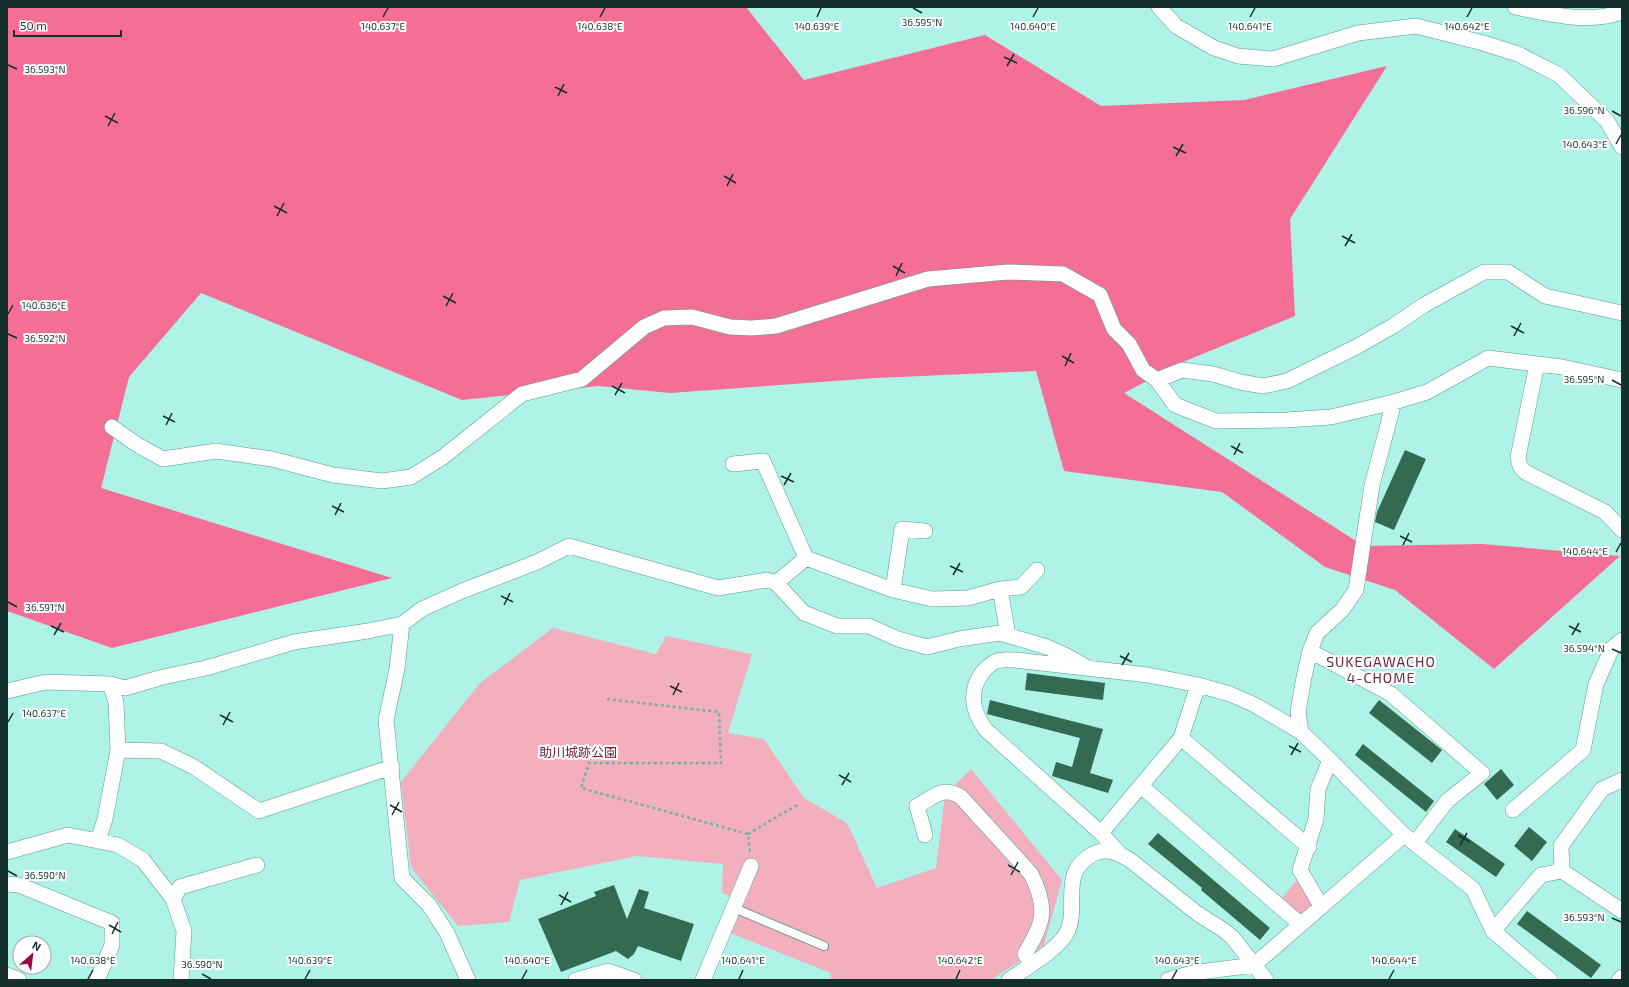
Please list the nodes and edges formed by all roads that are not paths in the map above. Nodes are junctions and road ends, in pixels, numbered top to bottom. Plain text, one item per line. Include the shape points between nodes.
1 (1159, 7) edge
2 (1515, 7) edge
3 (1622, 12) edge
4 (1622, 147) edge
5 (1622, 313) edge
6 (1537, 364) junction
7 (1157, 380) junction
8 (1622, 380) edge
9 (1394, 402) junction
10 (112, 427) dead end
11 (733, 464) dead end
12 (1622, 530) edge
13 (925, 531) dead end
14 (806, 558) junction
15 (1037, 570) dead end
16 (776, 583) junction
17 (1000, 589) junction
18 (892, 590) junction
19 (402, 624) junction
20 (1008, 635) junction
21 (1622, 640) edge
22 (1310, 651) junction
23 (1088, 668) junction
24 (110, 684) junction
25 (1198, 685) junction
26 (7, 691) edge
27 (1301, 732) junction
28 (1181, 738) junction
29 (118, 750) junction
30 (1330, 760) junction
31 (392, 766) junction
32 (1622, 780) edge
33 (1141, 786) junction
34 (1513, 810) dead end
35 (1101, 833) junction
36 (925, 836) dead end
37 (1409, 839) junction
38 (98, 841) junction
39 (1309, 847) junction
40 (7, 852) edge
41 (1120, 854) junction
42 (257, 865) dead end
43 (751, 866) road end
44 (1562, 871) junction
45 (7, 884) edge
46 (173, 899) junction
47 (1322, 906) junction
48 (734, 908) junction
49 (1622, 911) edge
50 (1300, 924) junction
51 (1493, 931) junction
52 (824, 946) dead end
53 (1031, 964) junction
54 (1254, 965) junction
55 (7, 975) edge
56 (1622, 977) edge
57 (19, 980) edge
58 (97, 980) edge
59 (181, 980) edge
60 (468, 980) edge
61 (576, 980) edge
62 (634, 980) edge
63 (703, 980) edge
64 (1009, 980) edge
65 (1168, 980) edge
66 (1266, 980) edge
67 (1550, 980) edge
68 (1619, 980) edge

1 - 4 street via 1176,26 1214,48 1238,56 1273,59 1358,33 1416,26 1483,43 1518,54 1559,75 1607,121
2 - 3 street via 1572,16 1599,17
5 - 7 street via 1545,296 1508,272 1484,272 1356,347 1287,381 1264,386 1214,374 1182,370
6 - 8 street
6 - 9 street via 1488,358 1427,392
6 - 12 street via 1518,457 1520,466 1525,472 1605,512
7 - 9 street via 1175,405 1216,421 1331,417
7 - 10 street via 1143,370 1129,344 1114,329 1100,295 1063,274 1008,272 928,279 776,326 730,327 692,317 664,318 644,326 582,379 522,394 443,457 411,477 382,481 333,475 272,459 216,450 163,459
9 - 22 street via 1372,485 1356,590 1342,610 1317,634
11 - 14 street via 763,461
13 - 18 street via 902,529
14 - 16 street
14 - 18 street
15 - 17 street via 1021,587
16 - 19 street via 767,580 718,588 569,546 537,562 422,609
16 - 20 street via 804,613 837,626 869,626 898,639 927,647 959,639 1000,633
17 - 18 street via 968,598 932,599
17 - 20 street
19 - 24 street via 294,642 125,688
19 - 31 street via 397,669 386,720
20 - 23 street via 1047,647
21 - 34 street via 1612,648 1596,684 1583,750
22 - 27 street via 1298,712
22 - 37 street via 1391,694 1482,773 1447,801
23 - 25 street via 1148,675
23 - 35 street via 997,660 986,668 978,679 973,692 973,706 986,730
24 - 26 street via 46,682
24 - 29 street via 116,702
25 - 27 street via 1230,694 1255,705
25 - 28 street
27 - 30 street
28 - 33 street
28 - 39 street
29 - 31 street via 160,751 194,767 259,811
29 - 38 street via 105,819
30 - 37 street
30 - 39 street via 1318,789 1316,819
31 - 60 street via 402,878 429,905 447,933
32 - 44 street via 1602,789 1562,846
33 - 35 street
33 - 50 street
35 - 41 street
36 - 53 street via 917,806 943,792 953,792 961,797 1031,874 1037,885 1042,912 1041,921 1025,954
37 - 47 street
37 - 51 street via 1473,889
38 - 40 street via 68,835
38 - 46 street via 118,845 143,860
39 - 47 street via 1300,870
41 - 53 street via 1109,851 1096,853 1080,865 1074,875 1071,889 1070,924 1066,934 1054,947
41 - 54 street via 1232,937
42 - 46 street via 180,887
43 - 48 street
44 - 49 street
44 - 51 street via 1541,875
45 - 58 street via 19,885 112,923 112,945
46 - 59 street via 184,931
47 - 50 street
48 - 52 lane
48 - 63 street
50 - 54 street
51 - 67 street
53 - 64 street
54 - 65 street via 1192,973
54 - 66 street
55 - 57 street
56 - 68 street
61 - 62 street via 608,971

